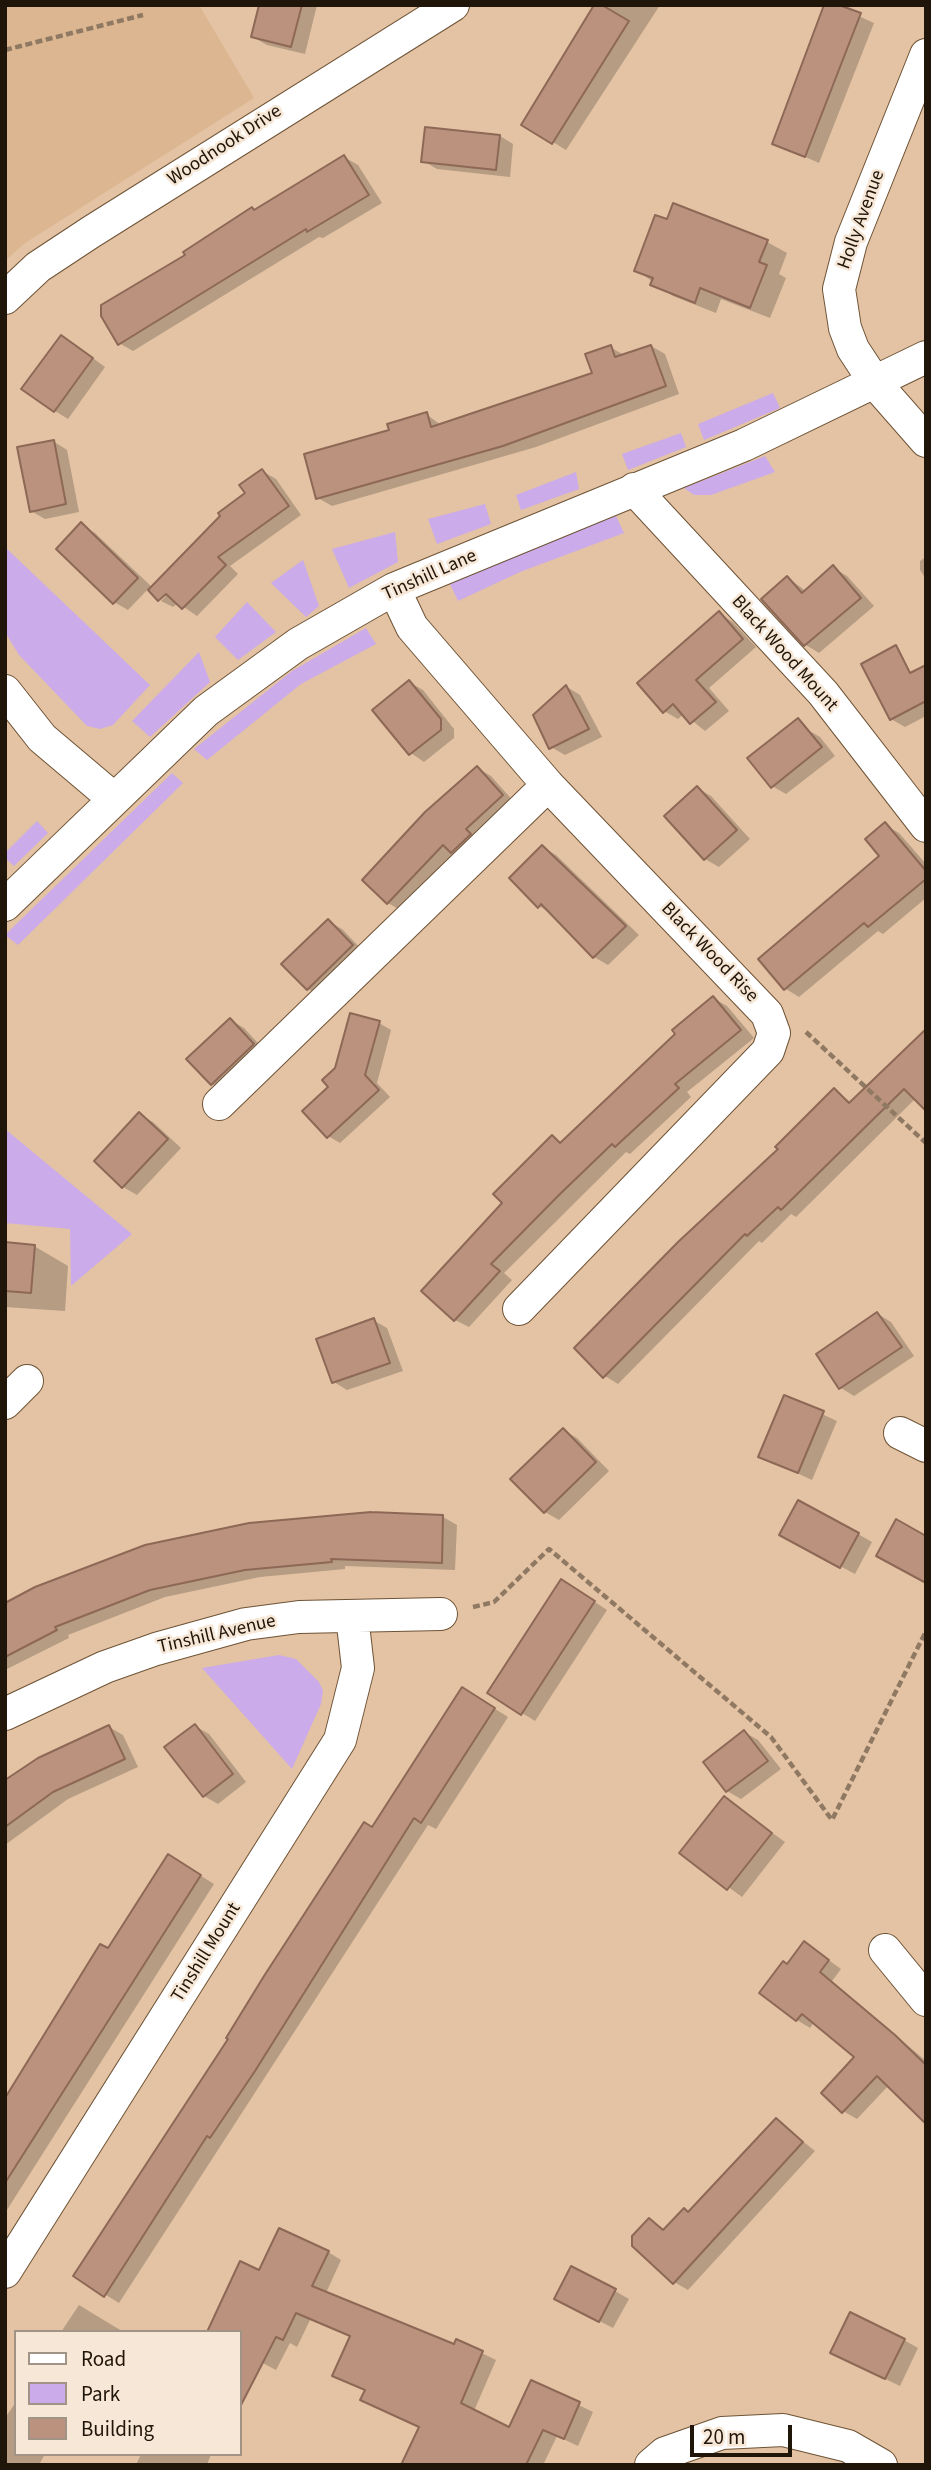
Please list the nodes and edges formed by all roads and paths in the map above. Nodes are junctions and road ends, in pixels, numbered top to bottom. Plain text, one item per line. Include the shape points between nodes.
1 (453, 5) edge
2 (143, 15) dead end
3 (409, 17) edge
4 (5, 50) edge
5 (926, 55) edge
6 (5, 298) edge
7 (926, 357) edge
8 (876, 384) junction
9 (926, 442) edge
10 (634, 489) junction
11 (394, 589) junction
12 (5, 691) edge
13 (548, 785) junction
14 (113, 798) junction
15 (926, 826) edge
16 (5, 905) edge
17 (768, 1014) junction
18 (219, 1104) dead end
19 (926, 1143) edge
20 (519, 1309) dead end
21 (27, 1381) dead end
22 (5, 1403) edge
23 (441, 1614) joint
24 (352, 1616) junction
25 (926, 1631) edge
26 (5, 1714) edge
27 (885, 1951) dead end
28 (926, 2000) edge
29 (5, 2272) edge
30 (651, 2465) edge
31 (881, 2465) edge

1 - 3 street, Woodnook Drive
2 - 4 path
3 - 6 street, Woodnook Drive via 38,267
5 - 8 street, Holly Avenue via 851,242 839,289 853,349
7 - 8 street, Tinshill Lane
8 - 9 street, Holly Avenue
8 - 10 street, Tinshill Lane via 744,446
10 - 11 street, Tinshill Lane
10 - 15 street, Black Wood Mount via 823,693
11 - 13 street, Black Wood Rise via 412,627
11 - 14 street, Tinshill Lane via 298,644 206,711
12 - 14 street via 42,738
13 - 17 street, Black Wood Rise
13 - 18 street
14 - 16 street, Tinshill Lane
17 - 19 path via 813,1036
17 - 20 street, Black Wood Rise via 774,1033 768,1051
21 - 22 street
23 - 24 street, Tinshill Avenue
23 - 25 path via 494,1602 549,1549 771,1737 832,1820
24 - 26 street, Tinshill Avenue via 299,1617 202,1635 105,1667
24 - 29 street, Tinshill Mount via 358,1668 340,1740
27 - 28 street
30 - 31 street via 665,2453 722,2433 783,2430 848,2446

